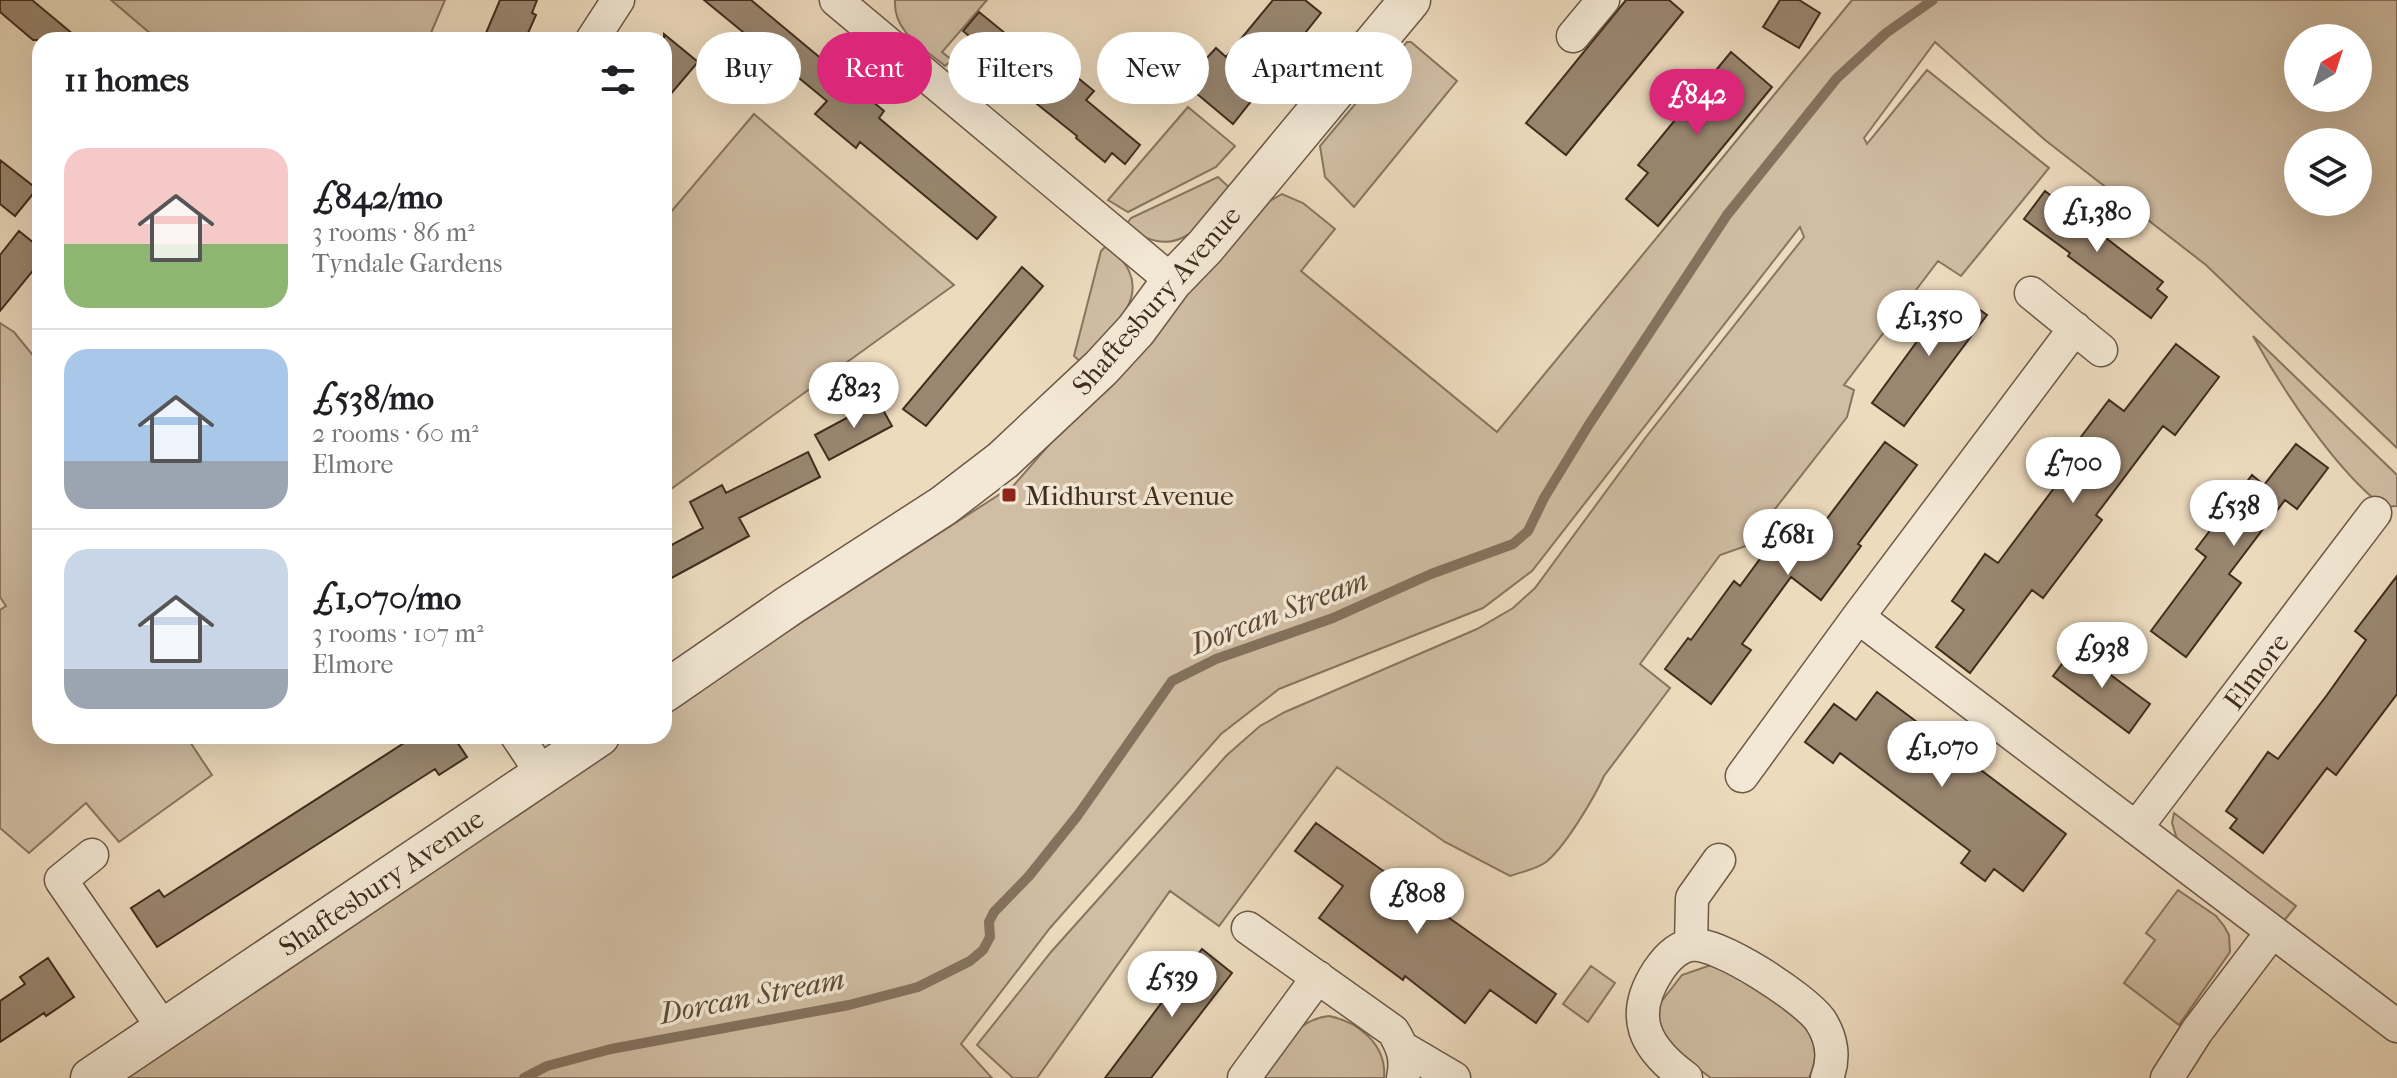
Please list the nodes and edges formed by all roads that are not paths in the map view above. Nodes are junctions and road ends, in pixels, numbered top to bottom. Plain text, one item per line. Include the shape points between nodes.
1 (618, 0) edge
2 (1410, 0) edge
3 (1603, 0) edge
4 (850, 4) edge
5 (597, 32) edge
6 (1573, 36) dead end
7 (1172, 281) junction
8 (2031, 293) dead end
9 (2075, 328) junction
10 (2101, 350) dead end
11 (2375, 513) dead end
12 (1858, 617) junction
13 (672, 686) edge
14 (522, 744) edge
15 (588, 744) edge
16 (543, 775) junction
17 (1742, 776) dead end
18 (2136, 828) junction
19 (92, 855) dead end
20 (1719, 860) dead end
21 (1248, 928) dead end
22 (2272, 932) junction
23 (1691, 945) junction
24 (1318, 977) junction
25 (2397, 1026) edge
26 (163, 1028) junction
27 (1403, 1063) edge
28 (91, 1078) edge
29 (1244, 1078) edge
30 (1454, 1078) edge
31 (1686, 1078) edge
32 (1827, 1078) edge
33 (2167, 1078) edge

1 - 5 street
2 - 7 street, Shaftesbury Avenue
3 - 6 street
4 - 7 street
7 - 13 street, Shaftesbury Avenue via 1101,368 1003,460 943,506
8 - 9 street
9 - 10 street
9 - 12 street
11 - 18 street, Elmore
12 - 17 street
12 - 18 street
14 - 16 street
15 - 16 street, Shaftesbury Avenue
16 - 26 street, Shaftesbury Avenue
18 - 22 street
19 - 26 street via 61,880
20 - 23 street via 1692,898
21 - 24 street
22 - 25 street
22 - 33 street
23 - 31 street via 1661,966 1641,1012 1652,1047
23 - 32 street via 1719,950 1742,962 1818,1017 1830,1042
24 - 27 street via 1393,1031
24 - 29 street
26 - 28 street, Shaftesbury Avenue
27 - 30 street

